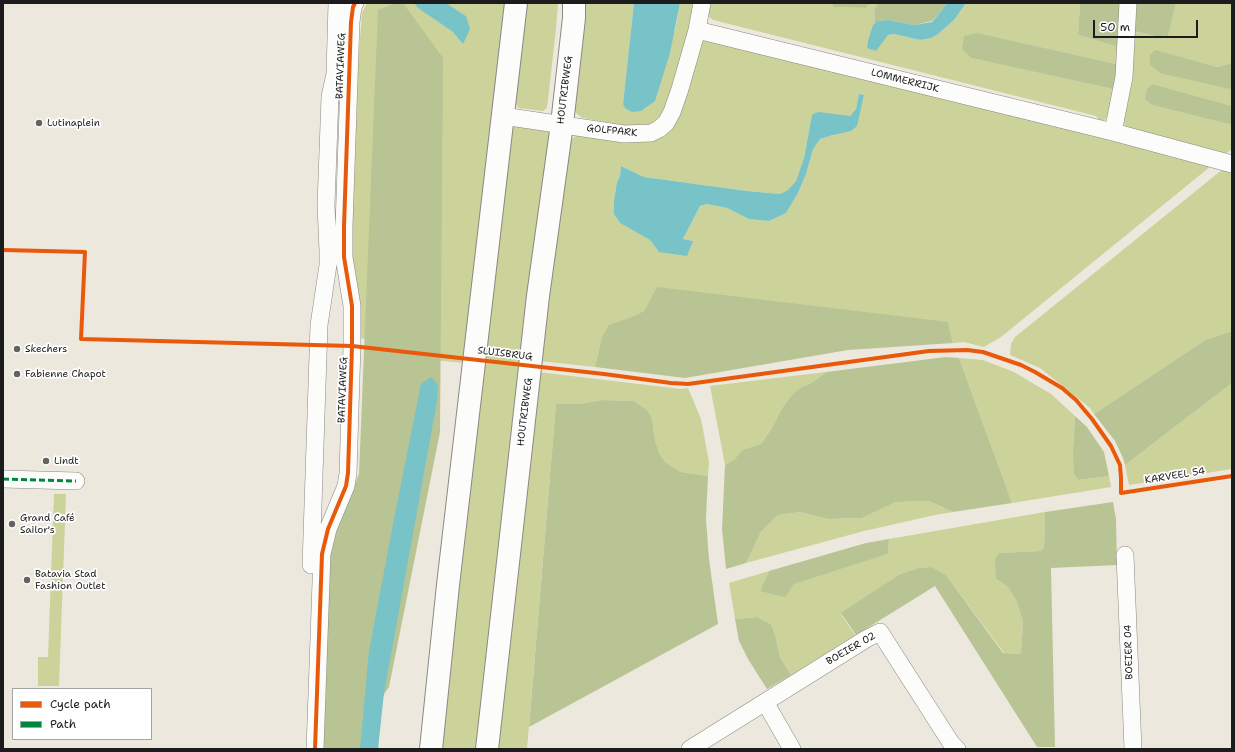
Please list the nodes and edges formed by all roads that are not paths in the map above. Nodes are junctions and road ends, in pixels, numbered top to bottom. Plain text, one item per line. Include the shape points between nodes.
1 (328, 3) edge
2 (337, 3) edge
3 (355, 3) edge
4 (516, 3) edge
5 (574, 3) edge
6 (702, 3) edge
7 (1128, 3) edge
8 (697, 30) junction
9 (330, 97) junction
10 (503, 116) junction
11 (562, 124) junction
12 (1113, 132) junction
13 (1232, 164) edge
14 (3, 479) edge
15 (76, 481) dead end
16 (1125, 555) dead end
17 (765, 702) junction
18 (304, 749) edge
19 (315, 749) edge
20 (431, 749) edge
21 (486, 749) edge
22 (690, 749) edge
23 (792, 749) edge
24 (957, 749) edge
25 (1133, 749) edge

1 - 9 street, BATAVIAWEG via 324,73
2 - 9 street, BATAVIAWEG via 335,74
3 - 19 street, BATAVIAWEG via 351,22 344,226 344,257 352,306 348,473 346,486 324,541 322,554
4 - 10 main road
5 - 11 main road, HOUTRIBWEG
6 - 8 street, GOLFPARK
7 - 12 street via 1124,77
8 - 11 street, GOLFPARK via 672,112 659,129 651,133 624,134
8 - 12 street, LOMMERRIJK
9 - 18 street, BATAVIAWEG via 326,205 328,265 319,325
10 - 11 street, GOLFPARK
10 - 20 main road
11 - 21 main road, HOUTRIBWEG via 538,296
12 - 13 street, LOMMERRIJK
14 - 15 street
16 - 25 street, BOEIER 04
17 - 22 street, BOEIER 02
17 - 23 street
17 - 24 street, BOEIER 02 via 880,632 950,743

